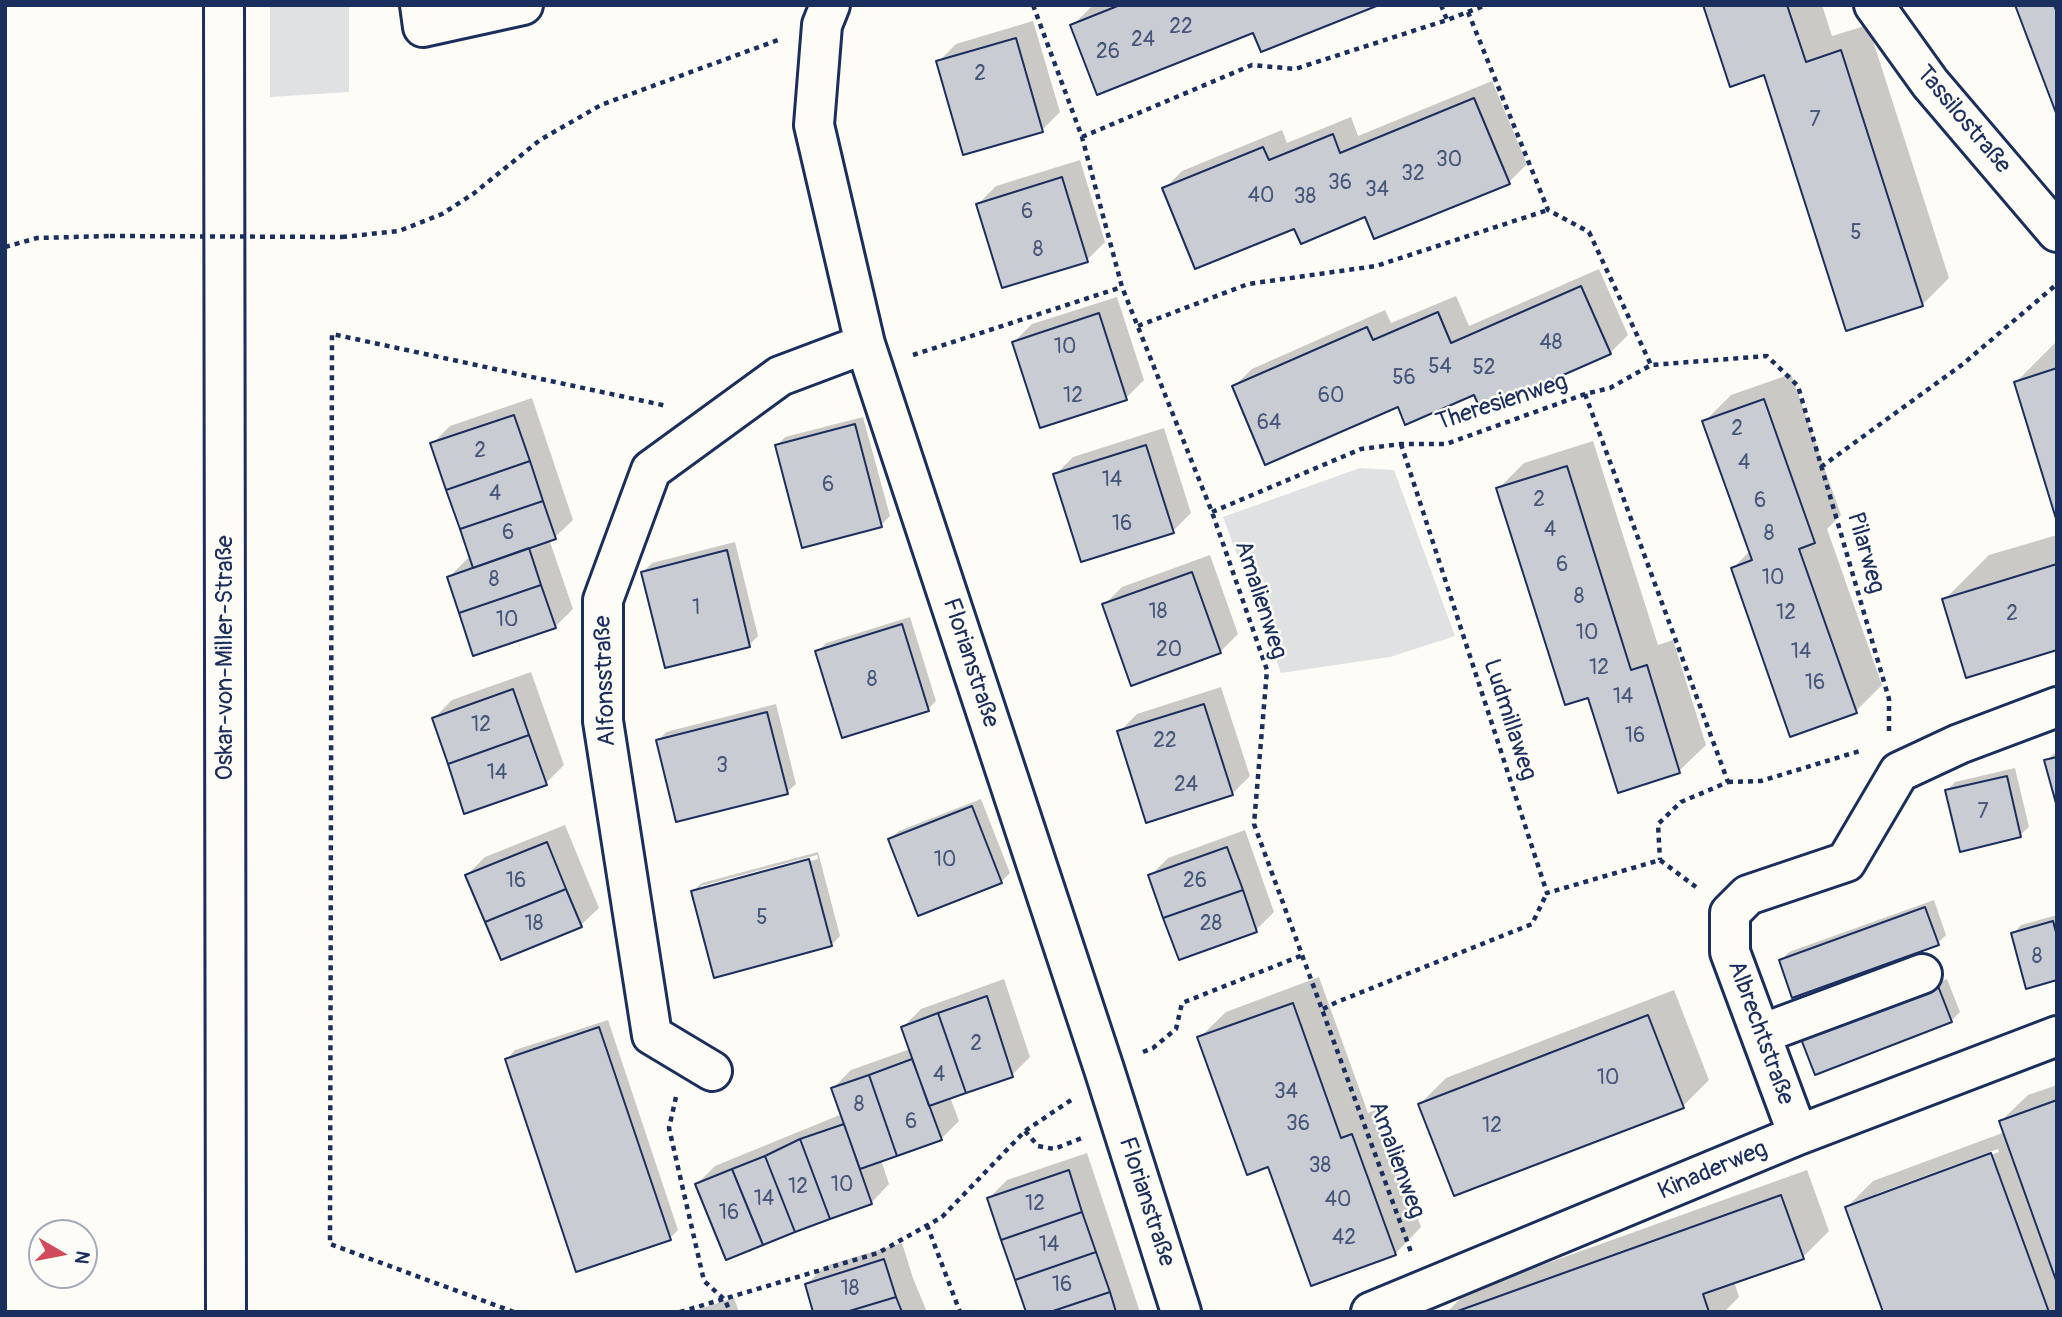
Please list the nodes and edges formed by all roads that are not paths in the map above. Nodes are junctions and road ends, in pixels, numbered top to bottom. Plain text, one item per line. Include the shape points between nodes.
1 (224, 5) edge
2 (420, 5) edge
3 (523, 5) edge
4 (1874, 5) edge
5 (826, 15) edge
6 (2057, 232) edge
7 (869, 356) junction
8 (2057, 707) edge
9 (1922, 974) dead end
10 (1761, 1034) junction
11 (2057, 1036) edge
12 (699, 1063) road end
13 (1798, 1135) junction
14 (226, 1312) edge
15 (1181, 1312) edge
16 (1371, 1312) edge

1 - 14 street, Oskar-von-Miller-Straße
2 - 3 street via 423,27
4 - 6 street, Tassilostraße via 1930,83
5 - 7 street, Florianstraße via 814,125
7 - 12 street, Alfonsstraße via 780,376 651,470 603,600 603,721 652,1035
7 - 15 street, Florianstraße via 1095,1079
8 - 10 street, Albrechtstraße via 1959,744 1894,757 1846,862 1748,895 1730,913 1730,952
9 - 10 street
10 - 13 street, Albrechtstraße
11 - 13 street, Kinaderweg
13 - 16 street, Kinaderweg

